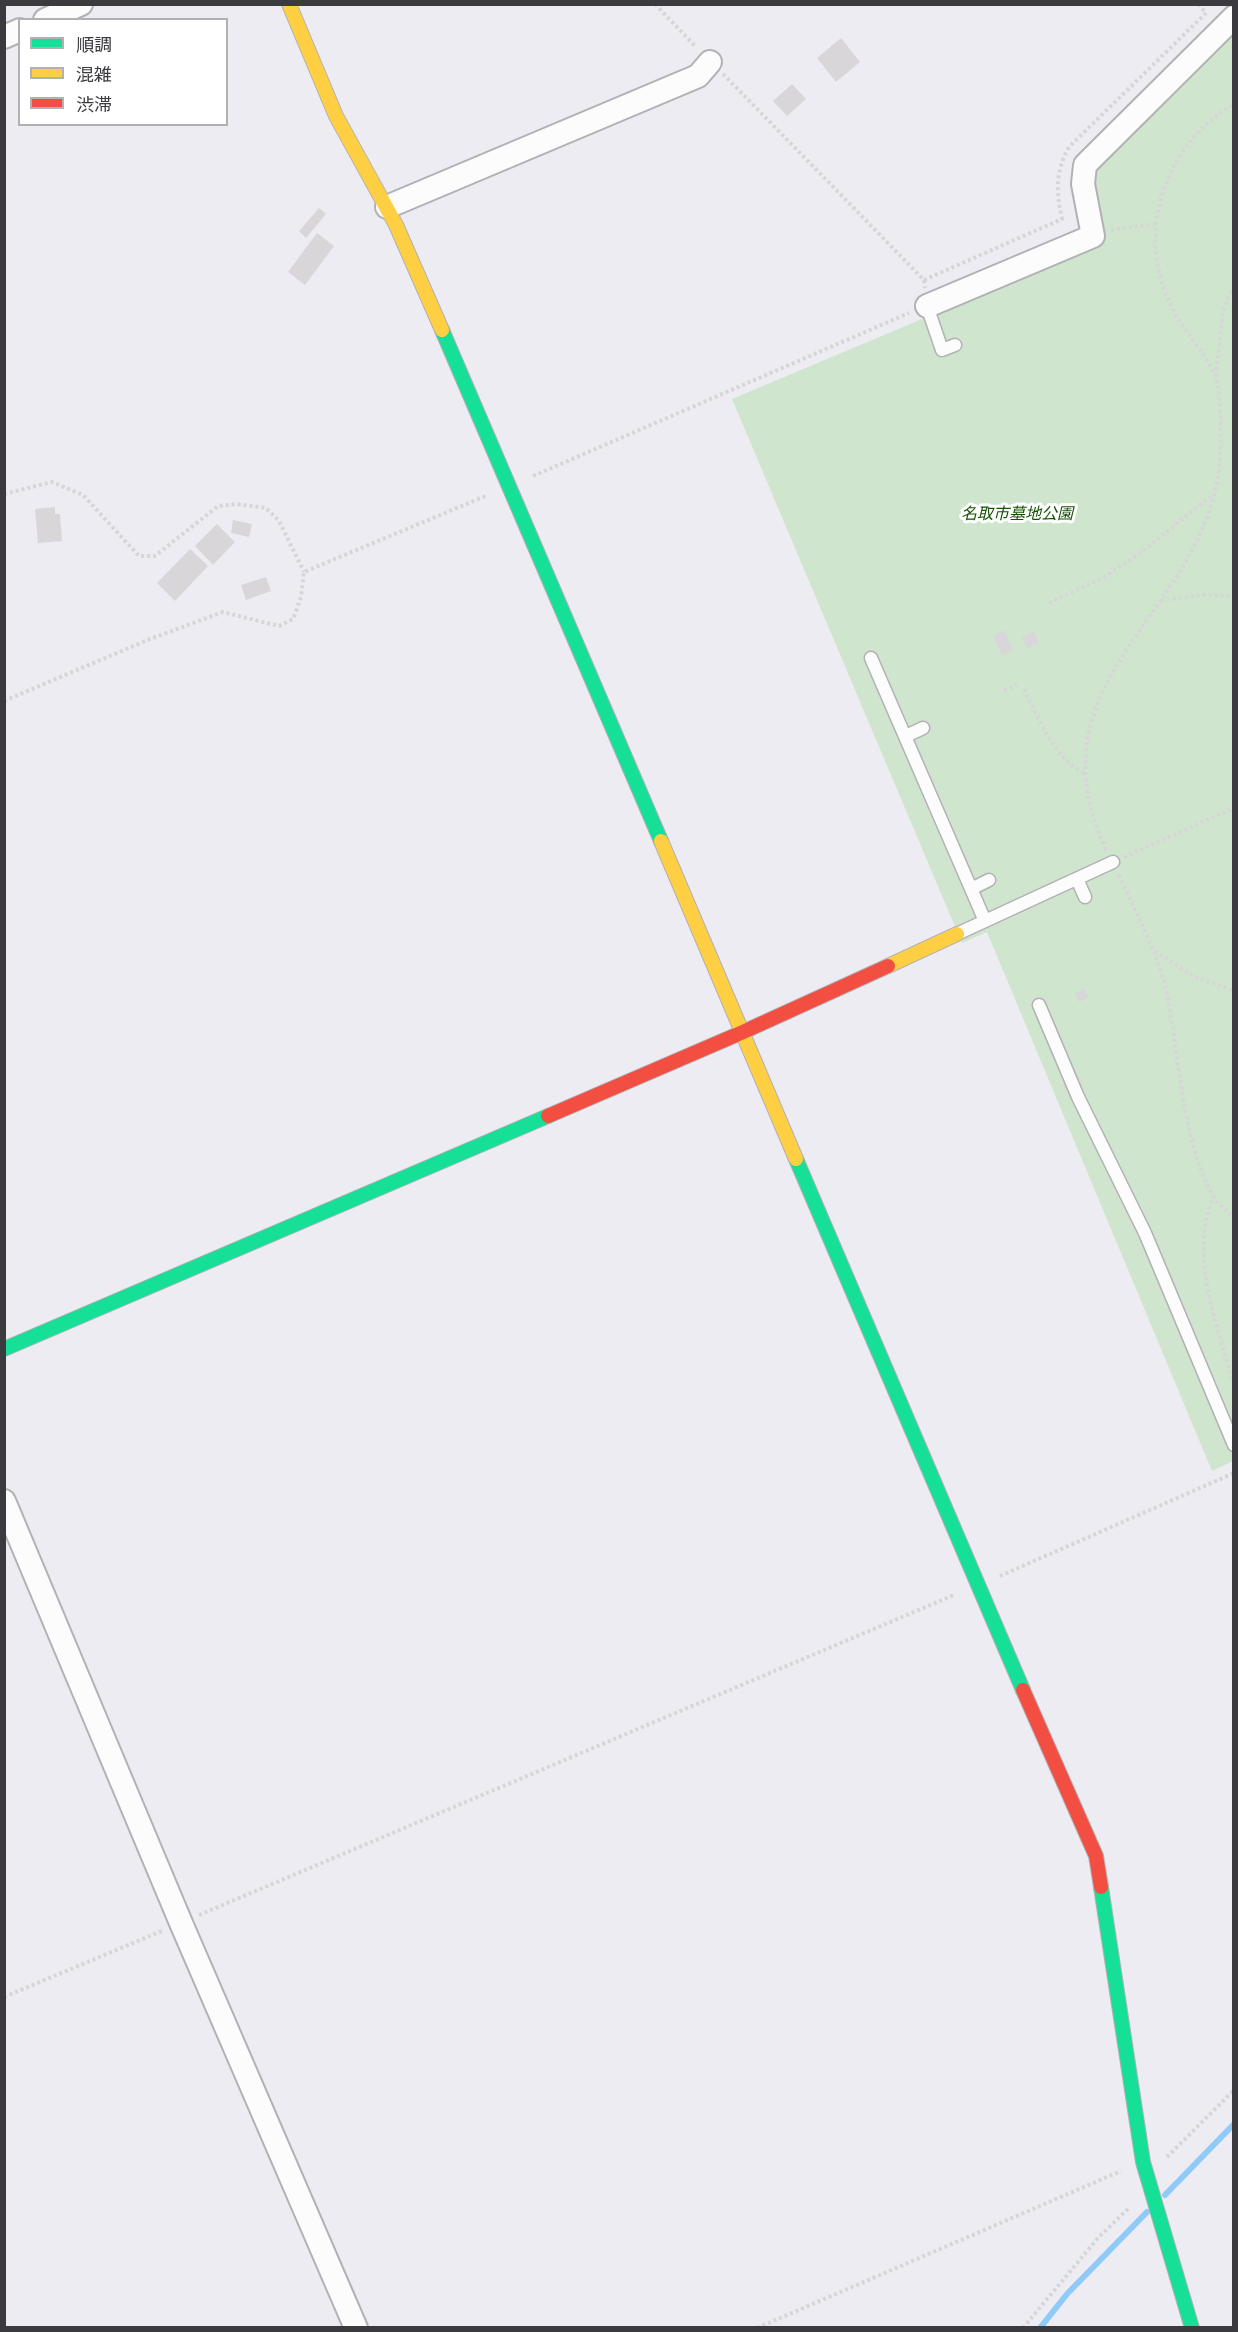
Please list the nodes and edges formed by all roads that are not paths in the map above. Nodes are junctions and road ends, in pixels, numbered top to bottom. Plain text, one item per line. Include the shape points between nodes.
1 (81, 4) edge
2 (289, 4) edge
3 (50, 18) edge
4 (1230, 20) edge
5 (18, 31) edge
6 (4, 37) edge
7 (710, 62) road end
8 (387, 207) junction
9 (927, 306) joint
10 (955, 345) dead end
11 (871, 658) dead end
12 (923, 728) dead end
13 (906, 736) junction
14 (1113, 862) road end
15 (1077, 879) junction
16 (989, 880) dead end
17 (971, 889) junction
18 (1085, 897) dead end
19 (985, 921) junction
20 (957, 934) joint
21 (1039, 1005) dead end
22 (743, 1032) junction
23 (4, 1349) edge
24 (1233, 1445) edge
25 (4, 1501) edge
26 (356, 2328) edge
27 (1192, 2328) edge

1 - 3 street
2 - 8 street via 336,116
4 - 9 street via 1085,165 1083,184 1093,236
5 - 6 street
7 - 8 street via 698,76
8 - 22 street via 511,486
9 - 10 lane via 942,350
11 - 13 lane
12 - 13 lane
13 - 17 lane
14 - 15 lane
15 - 18 lane
15 - 19 lane
16 - 17 lane
17 - 19 lane
19 - 20 lane
20 - 22 street
21 - 24 lane via 1078,1097 1144,1233
22 - 23 street
22 - 27 street via 977,1586 1096,1856 1143,2162
25 - 26 street

